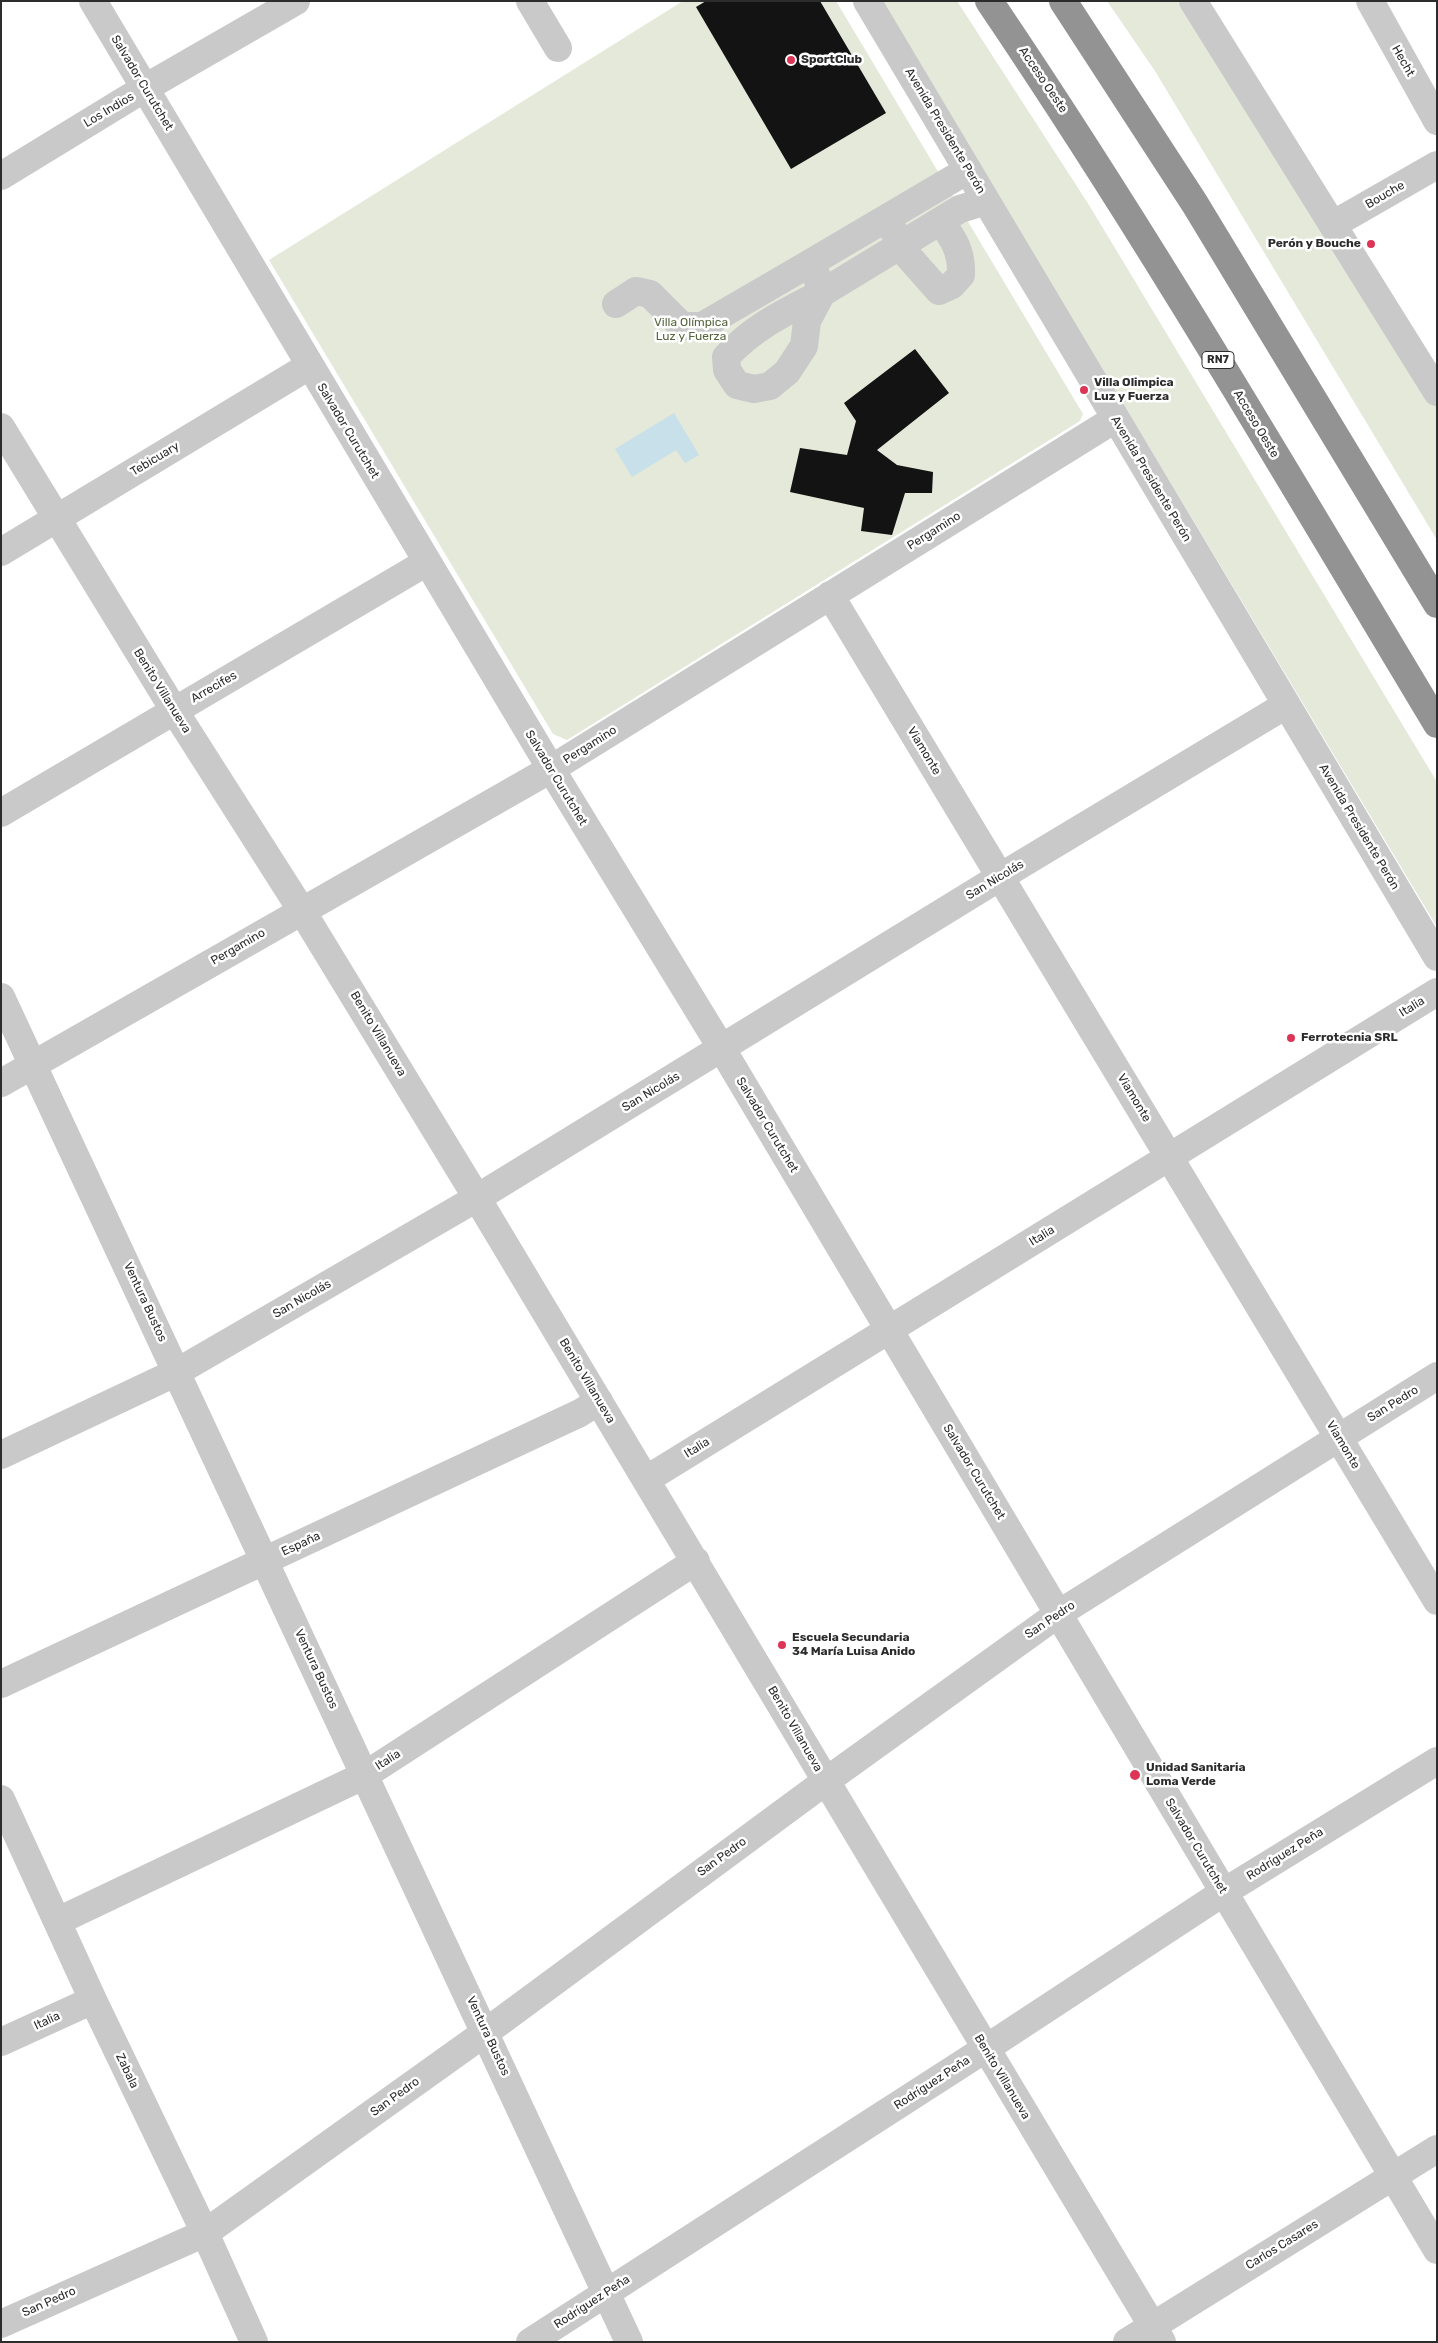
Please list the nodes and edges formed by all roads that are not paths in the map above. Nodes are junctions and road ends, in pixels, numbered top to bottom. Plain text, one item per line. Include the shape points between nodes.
1 (93, 1) edge
2 (296, 1) edge
3 (530, 1) edge
4 (867, 1) edge
5 (990, 1) edge
6 (1063, 1) edge
7 (1193, 1) edge
8 (1370, 1) edge
9 (558, 48) dead end
10 (146, 88) junction
11 (1437, 121) edge
12 (1437, 165) edge
13 (968, 170) junction
14 (1, 176) edge
15 (986, 201) junction
16 (886, 218) junction
17 (940, 221) junction
18 (1334, 224) junction
19 (901, 245) junction
20 (812, 262) junction
21 (616, 304) dead end
22 (309, 366) junction
23 (1437, 392) edge
24 (1115, 419) junction
25 (1, 427) edge
26 (56, 519) junction
27 (1, 552) edge
28 (427, 562) junction
29 (830, 595) junction
30 (1437, 604) edge
31 (1286, 705) junction
32 (174, 710) junction
33 (1437, 724) edge
34 (550, 769) junction
35 (1, 813) edge
36 (1000, 877) junction
37 (302, 910) junction
38 (1437, 957) edge
39 (1437, 992) edge
40 (1, 997) edge
41 (722, 1049) junction
42 (34, 1064) junction
43 (1, 1083) edge
44 (1170, 1156) junction
45 (477, 1198) junction
46 (889, 1330) junction
47 (177, 1372) junction
48 (1437, 1376) edge
49 (599, 1401) junction
50 (1339, 1438) junction
51 (1, 1455) edge
52 (648, 1479) junction
53 (266, 1560) junction
54 (696, 1561) junction
55 (1437, 1601) edge
56 (1058, 1614) junction
57 (1, 1684) edge
58 (1437, 1761) edge
59 (365, 1774) junction
60 (826, 1781) junction
61 (1, 1799) edge
62 (1224, 1892) junction
63 (58, 1921) junction
64 (93, 2000) junction
65 (486, 2032) junction
66 (1, 2042) edge
67 (985, 2049) junction
68 (1437, 2149) edge
69 (1392, 2177) junction
70 (205, 2233) junction
71 (1437, 2250) edge
72 (606, 2293) junction
73 (1, 2324) edge
74 (1157, 2334) edge
75 (254, 2342) edge
76 (530, 2342) edge
77 (629, 2342) edge
78 (1127, 2342) edge

1 - 10 street, Salvador Curutchet
2 - 10 street, Los Indios
3 - 9 street
4 - 13 street, Avenida Presidente Perón
5 - 33 highway, Acceso Oeste / RN7 via 1072,123 1164,270
6 - 30 highway via 1195,204
7 - 18 street
8 - 11 street, Hecht
10 - 14 street, Los Indios
10 - 22 street, Salvador Curutchet
12 - 18 street, Bouche
13 - 15 street, Avenida Presidente Perón
13 - 16 street
15 - 17 street via 960,209
15 - 24 street, Avenida Presidente Perón
16 - 19 street
16 - 20 street
17 - 19 street
17 - 19 street via 962,258 961,275 952,286 939,291
18 - 23 street
19 - 20 street via 822,292
20 - 21 street via 702,326 682,326 650,294 636,292
22 - 26 street, Tebicuary
22 - 28 street, Salvador Curutchet
24 - 29 street, Pergamino
24 - 31 street, Avenida Presidente Perón
25 - 26 street, Benito Villanueva
26 - 27 street, Tebicuary
26 - 32 street, Benito Villanueva
28 - 32 street, Arrecifes
28 - 34 street, Salvador Curutchet
29 - 34 street, Pergamino
29 - 36 street, Viamonte
31 - 36 street, San Nicolás
31 - 38 street, Avenida Presidente Perón
32 - 35 street, Arrecifes
32 - 37 street, Benito Villanueva
34 - 37 street, Pergamino
34 - 41 street, Salvador Curutchet
36 - 41 street, San Nicolás
36 - 44 street, Viamonte
37 - 42 street, Pergamino
37 - 45 street, Benito Villanueva
39 - 44 street, Italia
40 - 42 street, Ventura Bustos
41 - 45 street, San Nicolás
41 - 46 street, Salvador Curutchet
42 - 43 street, Pergamino
42 - 47 street, Ventura Bustos
44 - 46 street, Italia
44 - 50 street, Viamonte
45 - 47 street, San Nicolás
45 - 49 street, Benito Villanueva
46 - 52 street, Italia
46 - 56 street, Salvador Curutchet
47 - 51 street, San Nicolás
47 - 53 street, Ventura Bustos
48 - 50 street, San Pedro
49 - 52 street, Benito Villanueva
49 - 53 street, España via 580,1413
50 - 55 street, Viamonte
50 - 56 street, San Pedro
52 - 54 street, Benito Villanueva
53 - 57 street, España
53 - 59 street, Ventura Bustos
54 - 59 street, Italia
54 - 60 street, Benito Villanueva
56 - 60 street, San Pedro
56 - 62 street, Salvador Curutchet
58 - 62 street, Rodríguez Peña
59 - 63 street, Italia
59 - 65 street, Ventura Bustos
60 - 65 street, San Pedro
60 - 67 street, Benito Villanueva
61 - 63 street, Zabala
62 - 67 street, Rodríguez Peña
62 - 69 street, Salvador Curutchet
63 - 64 street, Zabala
64 - 66 street, Italia
64 - 70 street, Zabala
65 - 70 street, San Pedro
65 - 72 street, Ventura Bustos
67 - 72 street, Rodríguez Peña
67 - 74 street, Benito Villanueva
68 - 69 street, Carlos Casares
69 - 71 street, Salvador Curutchet
69 - 74 street, Carlos Casares
70 - 73 street, San Pedro
70 - 75 street, Zabala
72 - 76 street, Rodríguez Peña
72 - 77 street, Ventura Bustos
74 - 78 street, Carlos Casares

